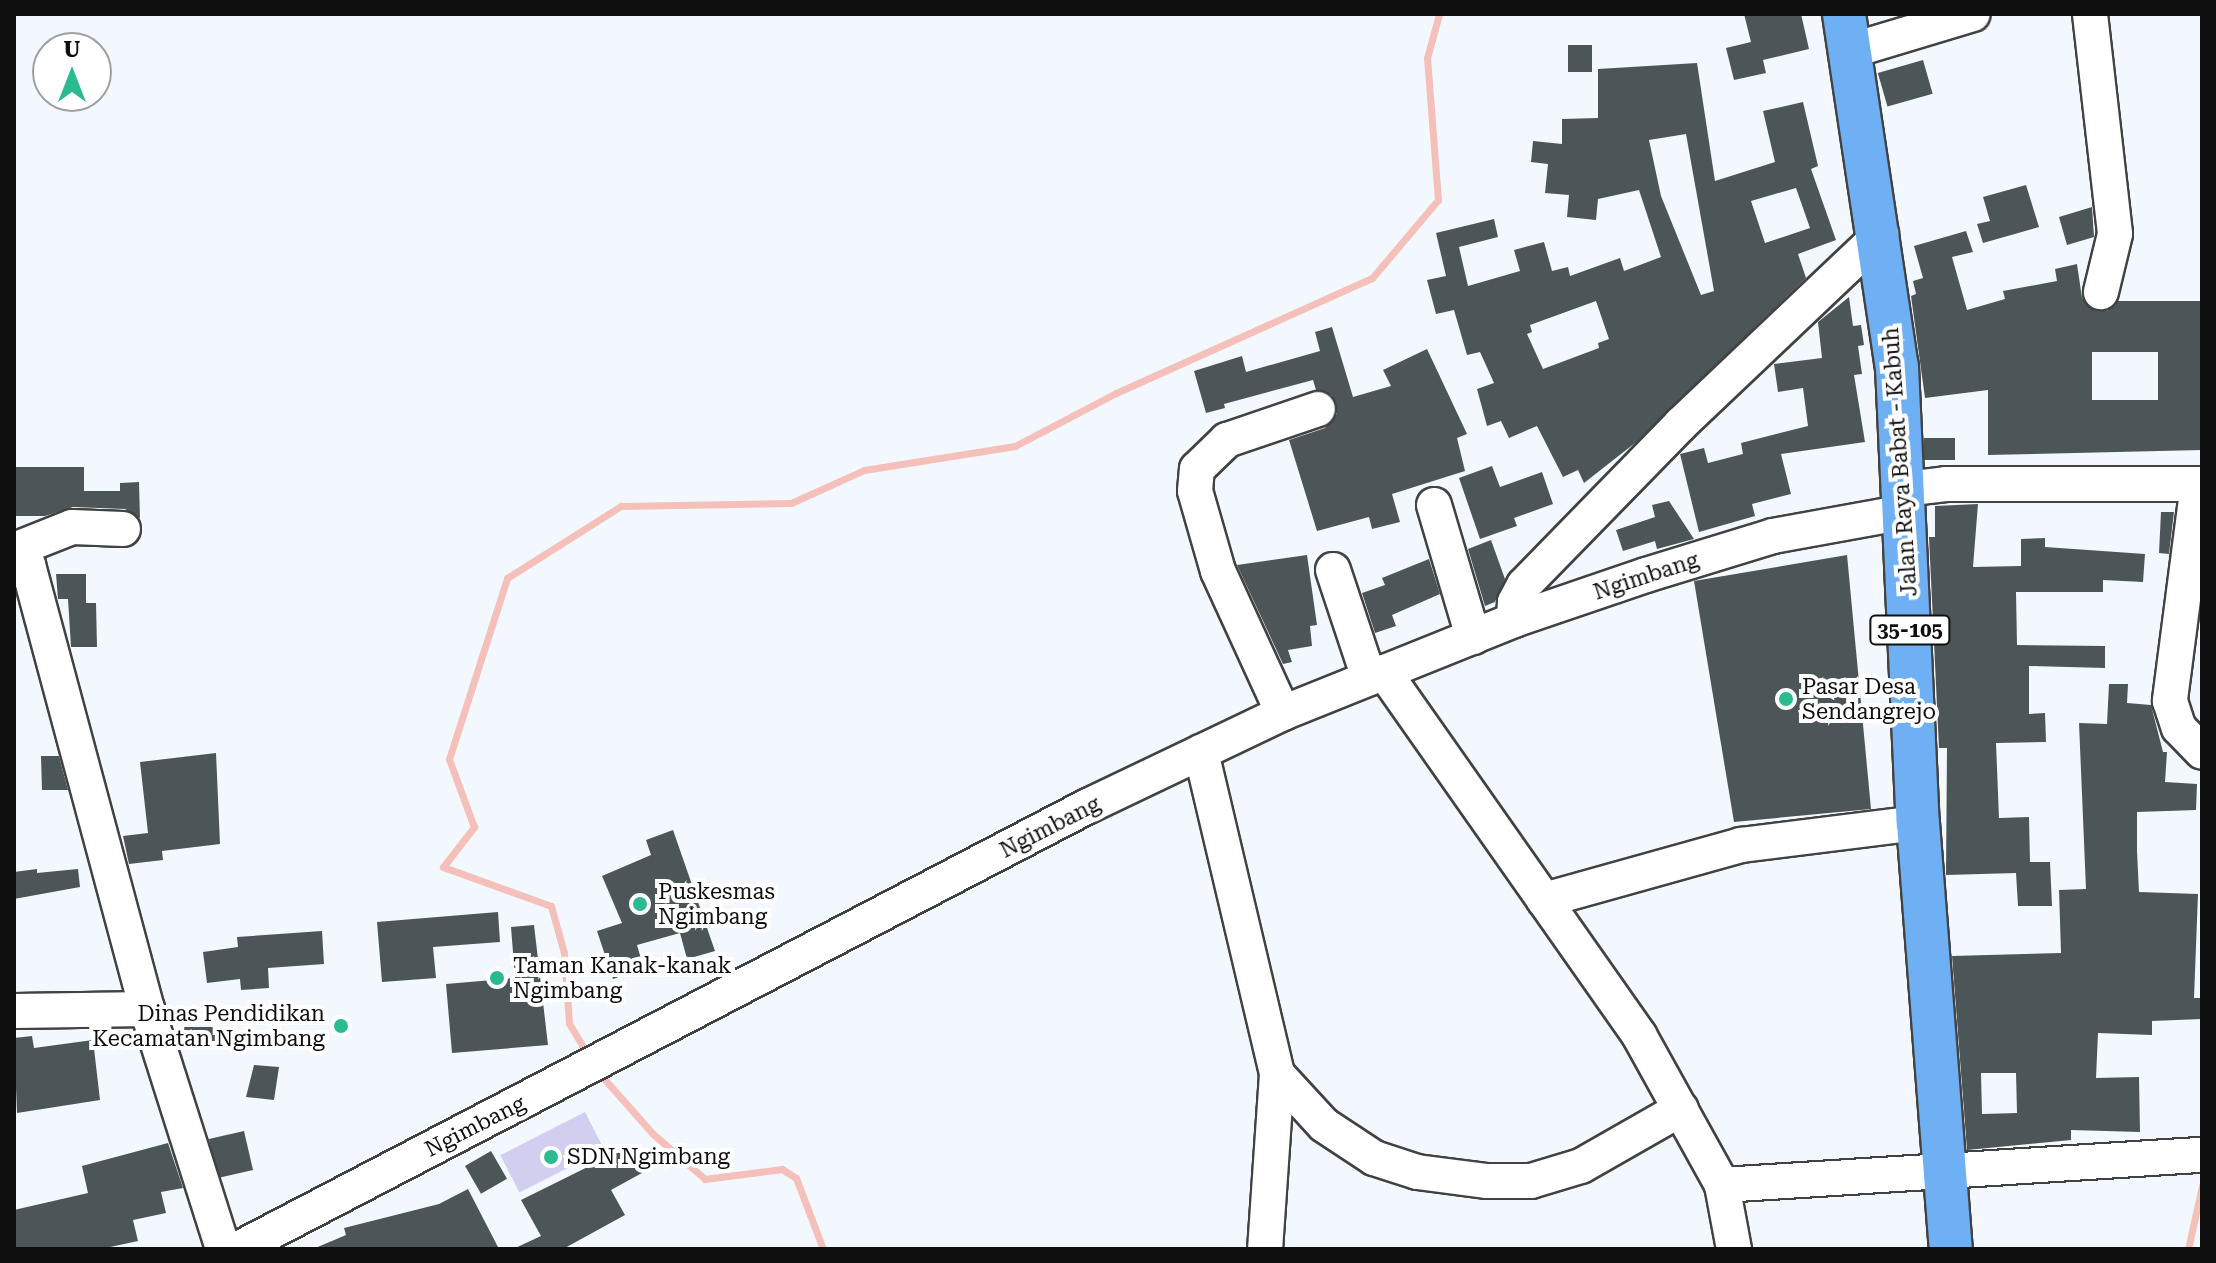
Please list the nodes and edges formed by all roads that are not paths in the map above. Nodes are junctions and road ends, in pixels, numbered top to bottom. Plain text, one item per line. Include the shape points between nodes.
1 (1973, 14) edge
2 (2090, 14) edge
3 (1847, 32) edge
4 (1881, 234) junction
5 (2101, 292) dead end
6 (1318, 409) dead end
7 (2200, 484) edge
8 (1905, 500) junction
9 (1434, 505) dead end
10 (123, 529) dead end
11 (14, 550) edge
12 (1333, 570) dead end
13 (1514, 620) junction
14 (1473, 637) junction
15 (1376, 675) junction
16 (1283, 713) junction
17 (1201, 752) junction
18 (2202, 752) edge
19 (1918, 823) junction
20 (1544, 900) junction
21 (147, 1009) junction
22 (14, 1011) edge
23 (1277, 1074) junction
24 (1681, 1109) junction
25 (2196, 1156) edge
26 (1943, 1174) junction
27 (1722, 1185) junction
28 (223, 1249) edge
29 (238, 1249) edge
30 (1265, 1249) edge
31 (1734, 1249) edge
32 (1951, 1249) edge

1 - 3 street
2 - 5 street via 2115,234
3 - 4 main road, Jalan Raya Babat - Kabuh / 35-105
4 - 8 main road, Jalan Raya Babat - Kabuh / 35-105
4 - 13 street via 1681,424 1524,585
6 - 16 street via 1227,440 1197,469 1195,491 1218,571
7 - 8 street, Ngimbang via 1946,484
7 - 18 street via 2170,701 2179,728
8 - 13 street, Ngimbang via 1773,536
8 - 19 main road, Jalan Raya Babat - Kabuh / 35-105
9 - 14 street
10 - 11 street via 72,527
11 - 21 street via 28,565
12 - 15 street
13 - 14 street, Ngimbang
14 - 15 street, Ngimbang
15 - 16 street, Ngimbang
15 - 20 street
16 - 17 street, Ngimbang
17 - 23 street
17 - 29 street, Ngimbang
19 - 20 street via 1741,845
19 - 26 main road, Jalan Raya Babat - Kabuh / 35-105
20 - 24 street via 1639,1035
21 - 22 street
21 - 28 street
23 - 24 street via 1324,1125 1374,1158 1417,1172 1487,1181 1531,1181 1581,1166
23 - 30 street
24 - 27 street
25 - 26 street
26 - 27 street
26 - 32 main road, Jalan Raya Babat - Kabuh / 35-105
27 - 31 street

